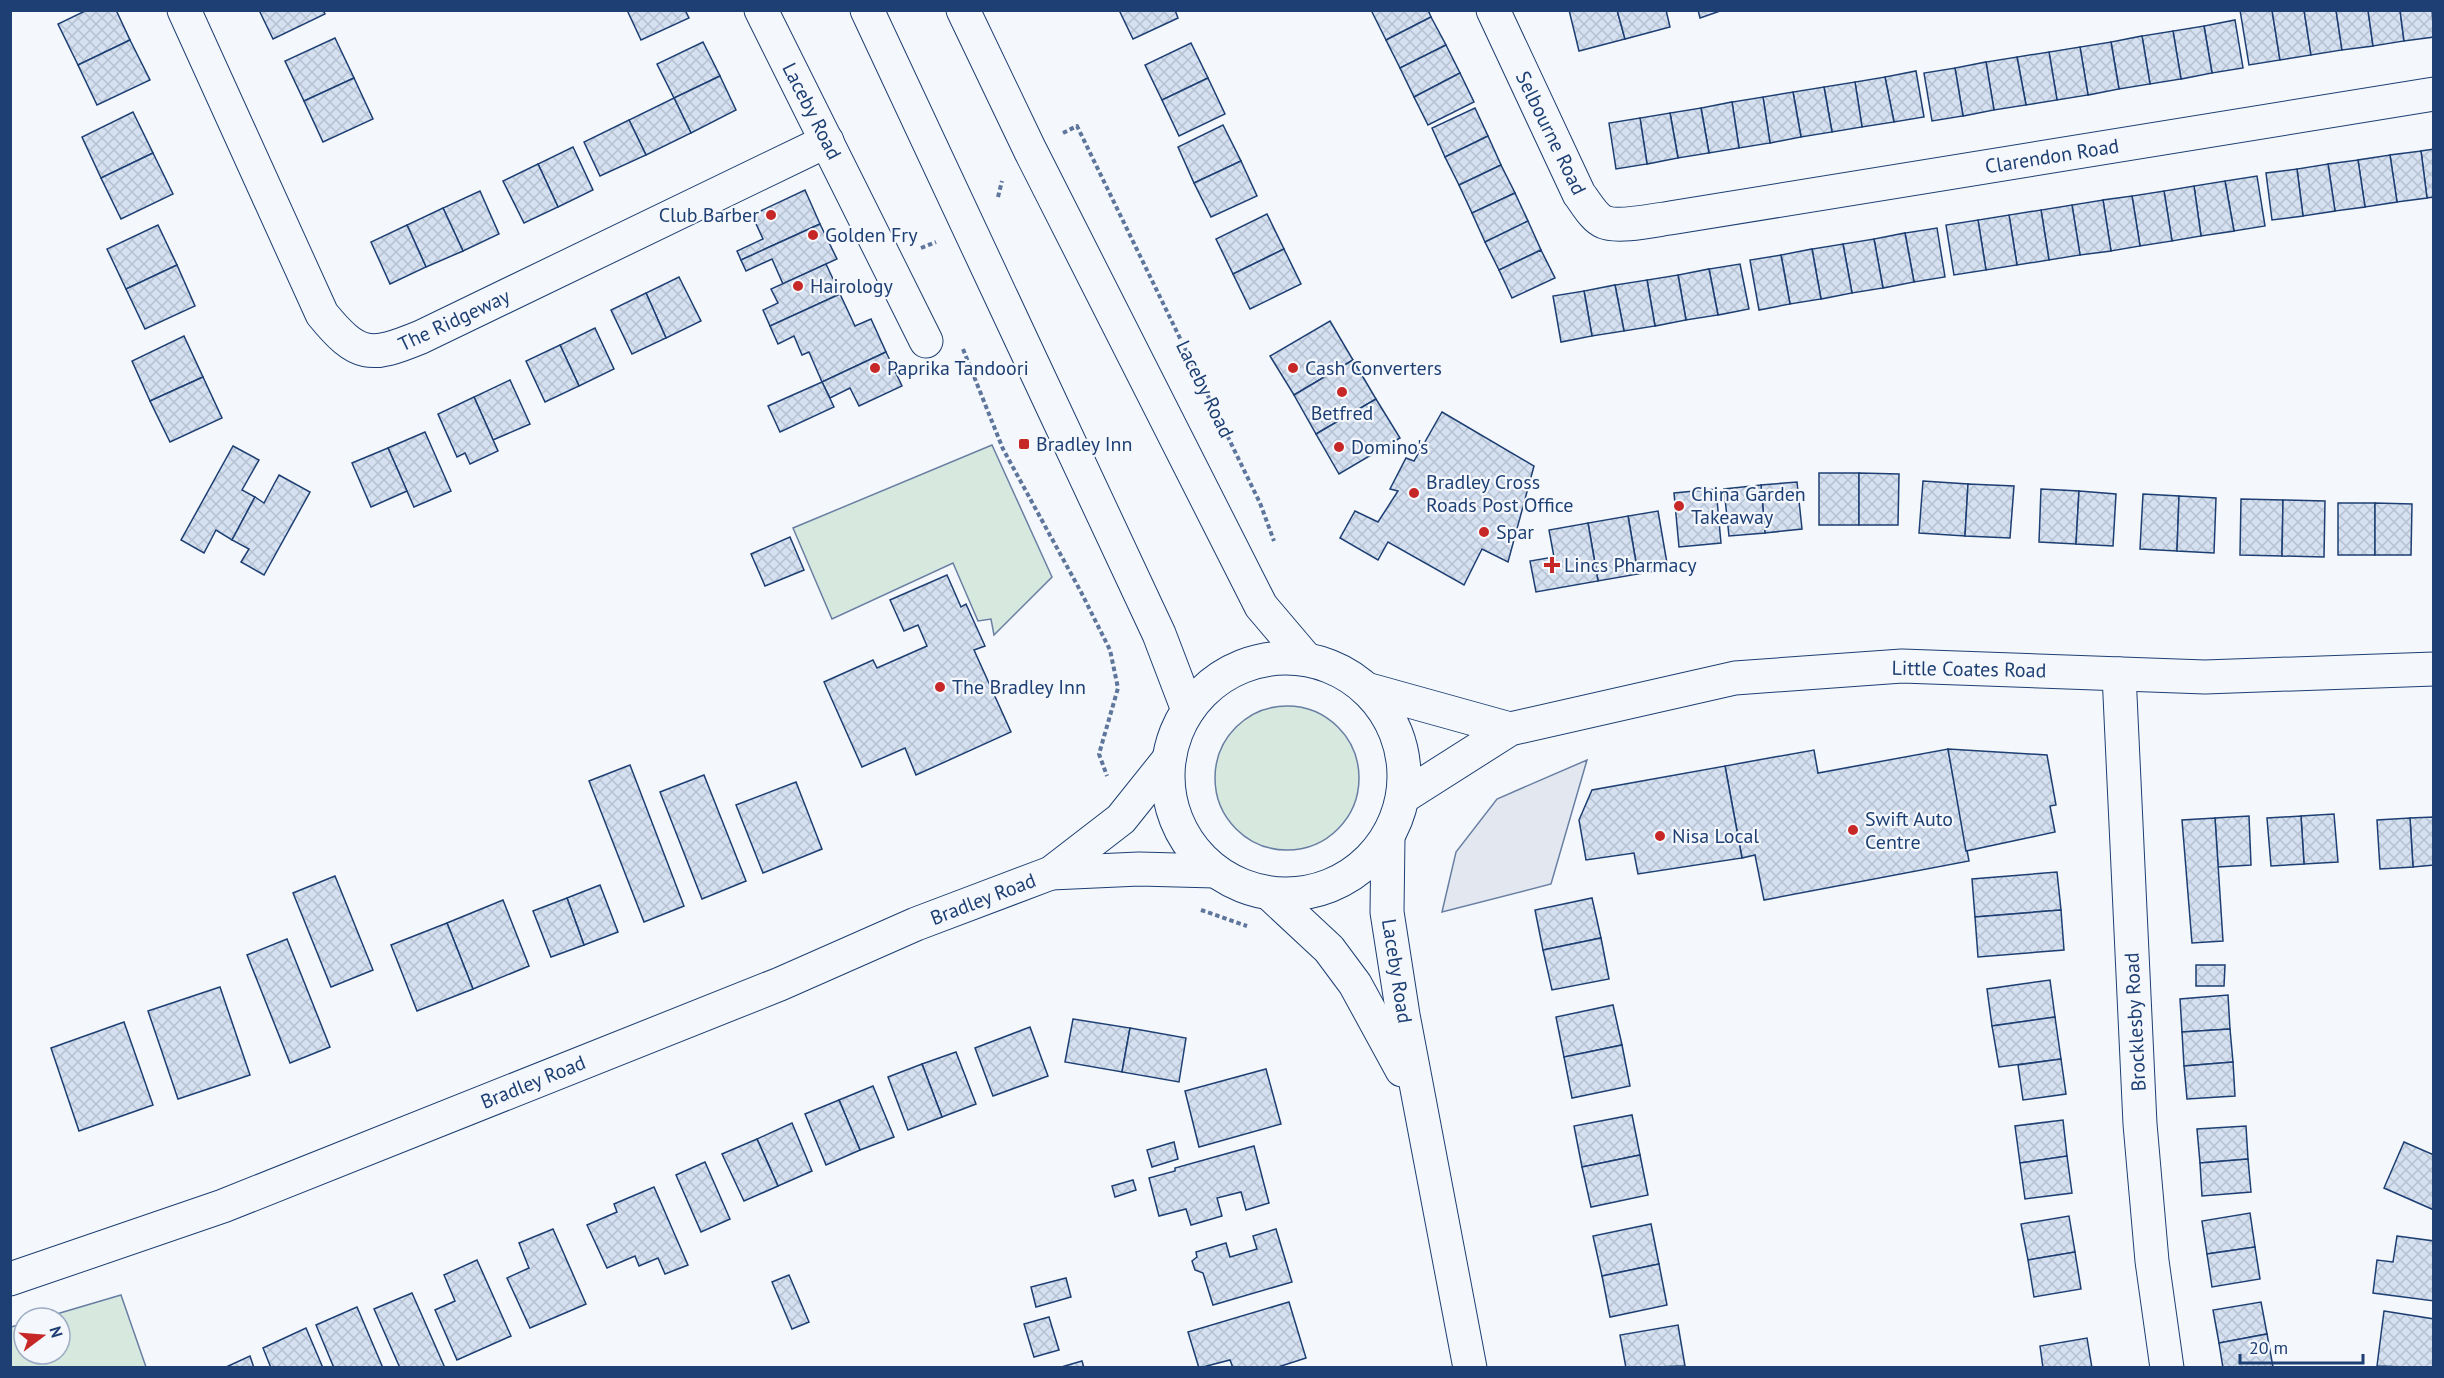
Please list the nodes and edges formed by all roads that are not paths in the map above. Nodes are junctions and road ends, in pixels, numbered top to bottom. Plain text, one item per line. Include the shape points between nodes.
1 (184, 10) edge
2 (760, 10) edge
3 (867, 10) edge
4 (963, 10) edge
5 (1493, 10) edge
6 (2433, 94) edge
7 (827, 141) junction
8 (1670, 218) joint
9 (926, 341) dead end
10 (1306, 659) junction
11 (2433, 669) edge
12 (2119, 674) junction
13 (1366, 688) junction
14 (1188, 710) junction
15 (1510, 729) junction
16 (1169, 759) junction
17 (1403, 798) junction
18 (1388, 837) junction
19 (1215, 870) junction
20 (1051, 873) junction
21 (1270, 894) junction
22 (1419, 1104) junction
23 (10, 1279) edge
24 (1470, 1368) edge
25 (2168, 1368) edge

1 - 7 main road, The Ridgeway via 322,314 359,350 390,350 421,337
2 - 7 main road, Laceby Road
3 - 14 main road via 1159,634
4 - 10 main road via 1261,606
5 - 8 main road, Selbourne Road via 1579,194 1590,209 1604,222 1632,224
6 - 8 main road, Clarendon Road
7 - 9 main road, Laceby Road
10 - 13 main road via 1338,670
10 - 14 main road via 1283,657 1237,668 1216,680
11 - 12 main road, Little Coates Road via 2205,677
12 - 15 main road, Little Coates Road via 1902,666 1735,678
12 - 25 main road, Brocklesby Road via 2140,1124 2152,1261
13 - 15 main road, Little Coates Road
13 - 17 main road via 1382,706 1402,750
14 - 16 main road
15 - 17 main road, Little Coates Road
16 - 19 main road via 1168,780 1178,822 1193,849
16 - 20 main road, Bradley Road via 1121,819
17 - 18 main road
18 - 21 main road via 1371,860 1349,877 1324,889
18 - 22 main road, Laceby Road via 1387,912
19 - 20 main road, Bradley Road
19 - 21 main road via 1250,889
20 - 23 main road, Bradley Road via 916,924 780,984 223,1206
21 - 22 main road, Laceby Road via 1329,949 1355,984
22 - 24 main road, Laceby Road

